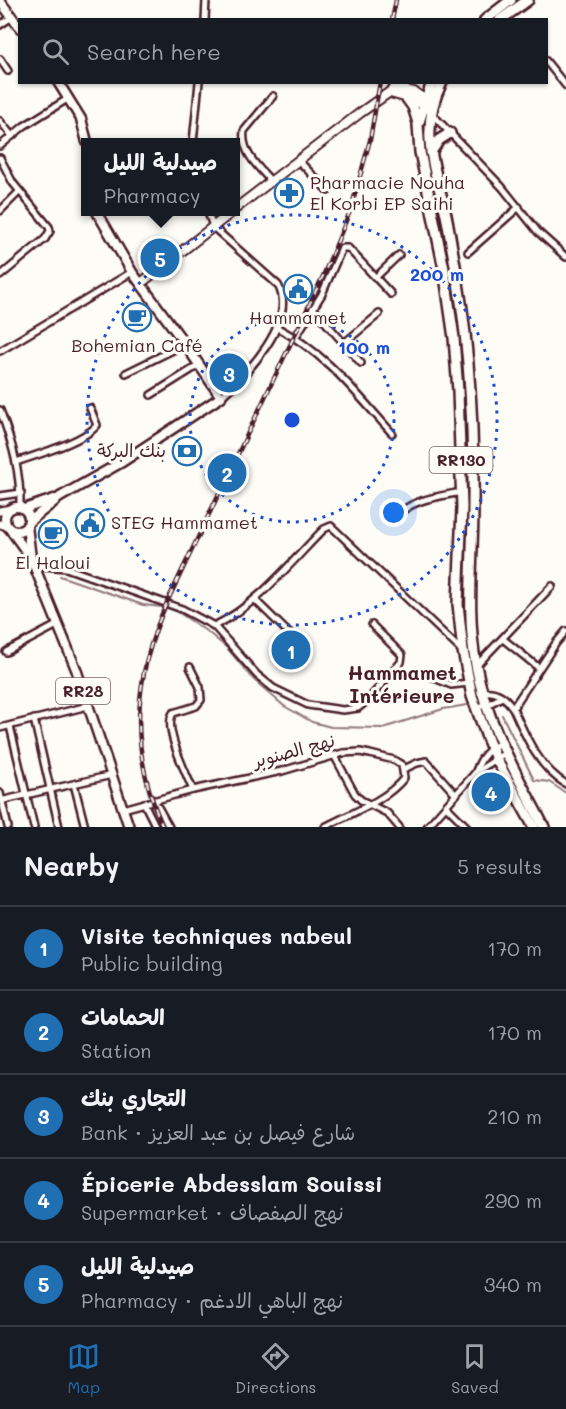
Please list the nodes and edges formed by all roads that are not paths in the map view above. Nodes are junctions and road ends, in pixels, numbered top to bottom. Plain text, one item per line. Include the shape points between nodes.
1 (206, 0) edge
2 (511, 0) edge
3 (528, 0) edge
4 (0, 1) edge
5 (512, 16) edge
6 (12, 17) junction
7 (205, 18) edge
8 (488, 18) edge
9 (0, 25) edge
10 (18, 25) edge
11 (0, 59) edge
12 (548, 64) edge
13 (8, 71) dead end
14 (59, 84) edge
15 (199, 84) edge
16 (432, 84) edge
17 (441, 84) edge
18 (566, 86) edge
19 (393, 88) edge
20 (273, 96) dead end
21 (405, 96) junction
22 (69, 98) junction
23 (428, 106) junction
24 (0, 121) edge
25 (418, 125) junction
26 (450, 133) junction
27 (12, 136) junction
28 (86, 138) edge
29 (193, 138) edge
30 (0, 146) edge
31 (431, 155) junction
32 (0, 158) edge
33 (298, 160) junction
34 (271, 181) junction
35 (328, 191) dead end
36 (19, 192) junction
37 (240, 205) edge
38 (519, 207) junction
39 (0, 211) edge
40 (99, 216) edge
41 (209, 216) edge
42 (227, 216) edge
43 (213, 227) junction
44 (468, 252) dead end
45 (399, 255) dead end
46 (566, 257) edge
47 (132, 272) junction
48 (0, 276) edge
49 (376, 277) junction
50 (141, 284) junction
51 (391, 294) dead end
52 (313, 308) junction
53 (379, 314) dead end
54 (276, 327) junction
55 (295, 338) junction
56 (185, 344) junction
57 (343, 344) junction
58 (0, 351) edge
59 (361, 363) dead end
60 (199, 365) junction
61 (126, 373) dead end
62 (151, 395) dead end
63 (221, 397) junction
64 (90, 408) dead end
65 (0, 410) edge
66 (392, 433) dead end
67 (16, 462) junction
68 (462, 492) junction
69 (21, 493) junction
70 (0, 496) edge
71 (60, 497) junction
72 (18, 508) junction
73 (0, 511) edge
74 (392, 521) dead end
75 (28, 524) junction
76 (6, 526) edge
77 (32, 562) junction
78 (552, 586) dead end
79 (255, 600) junction
80 (57, 625) junction
81 (372, 625) dead end
82 (214, 626) junction
83 (566, 631) edge
84 (503, 639) junction
85 (303, 646) dead end
86 (463, 651) junction
87 (6, 652) dead end
88 (476, 666) junction
89 (189, 667) dead end
90 (539, 668) junction
91 (425, 674) dead end
92 (469, 684) junction
93 (483, 693) junction
94 (472, 696) junction
95 (502, 697) junction
96 (487, 705) junction
97 (88, 706) junction
98 (476, 707) junction
99 (513, 708) junction
100 (34, 719) junction
101 (10, 726) junction
102 (0, 728) edge
103 (501, 743) junction
104 (491, 748) junction
105 (505, 753) junction
106 (334, 755) junction
107 (496, 759) junction
108 (404, 769) junction
109 (475, 773) junction
110 (112, 775) junction
111 (74, 784) junction
112 (566, 784) edge
113 (50, 789) junction
114 (193, 790) junction
115 (0, 793) edge
116 (26, 795) junction
117 (456, 795) junction
118 (1, 800) edge
119 (154, 800) junction
120 (144, 803) junction
121 (369, 804) junction
122 (446, 806) junction
123 (123, 809) junction
124 (8, 827) edge
125 (34, 827) edge
126 (58, 827) edge
127 (85, 827) edge
128 (129, 827) edge
129 (156, 827) edge
130 (169, 827) edge
131 (325, 827) edge
132 (399, 827) edge
133 (427, 827) edge
134 (467, 827) edge
135 (534, 827) edge
136 (544, 827) edge

1 - 7 street
2 - 8 highway
3 - 5 highway
4 - 6 main road
6 - 9 street
6 - 10 main road
11 - 13 street
12 - 18 street
14 - 22 main road
15 - 29 street
16 - 23 highway, RR130
17 - 23 highway, RR130
19 - 21 main road
19 - 23 main road via 407,90
19 - 33 main road
20 - 34 street via 243,135 250,156
21 - 23 main road
21 - 25 highway
22 - 27 street
22 - 28 main road
23 - 25 highway, RR130
23 - 26 street
23 - 31 highway, RR130
24 - 27 street
25 - 68 highway, RR130 via 454,338
26 - 31 highway via 439,140
26 - 38 street
27 - 30 street
31 - 88 highway, RR130 via 449,229 465,335 473,453 470,603
32 - 36 street
33 - 34 main road
33 - 35 street
34 - 37 main road
36 - 39 street
36 - 48 street via 49,227 49,234
38 - 44 street
38 - 46 street via 538,232
40 - 47 main road
41 - 43 street
42 - 43 main road
43 - 50 main road
43 - 54 street via 278,285 284,304
45 - 49 street
47 - 50 main road
47 - 58 street
49 - 51 street
49 - 52 street via 348,248 342,248
50 - 56 main road
52 - 55 street
52 - 57 street
53 - 57 street
54 - 55 street
54 - 63 street via 254,363
55 - 66 street via 334,368
56 - 60 main road
56 - 61 street
57 - 59 street
60 - 62 street
60 - 63 main road
63 - 71 main road
64 - 67 street via 97,425 94,429 62,446
65 - 67 street
67 - 69 street
68 - 74 street via 419,501 400,510
68 - 86 highway, RR130 via 458,604
69 - 70 street
69 - 72 street
71 - 72 main road
71 - 75 main road
72 - 73 street
72 - 75 main road, RR28 via 28,512
72 - 76 main road via 6,516
75 - 76 main road via 19,531
75 - 77 main road, RR28
76 - 77 main road, RR28
77 - 80 main road, RR28
77 - 82 street via 66,568 158,599
78 - 84 street
79 - 82 street
79 - 85 street
79 - 86 street via 331,526
80 - 87 street
80 - 97 main road, RR28
81 - 82 street via 402,655 401,662 363,705 343,710 308,705 273,688
83 - 90 street
84 - 88 street
84 - 90 street
86 - 92 highway, RR130
88 - 93 highway, RR130
89 - 114 street via 200,687 201,700 196,706 173,713 169,721
90 - 99 street
91 - 92 street via 451,685
92 - 94 highway, RR130
93 - 94 street
93 - 95 street via 494,692
93 - 96 highway, RR130
94 - 98 highway, RR130
95 - 96 street
95 - 99 street
96 - 98 street
96 - 103 highway, RR130
97 - 100 street
97 - 110 main road, RR28
98 - 104 highway, RR130
99 - 112 street via 537,757
100 - 101 street
100 - 113 street
101 - 102 street
101 - 116 street
103 - 104 street
103 - 105 highway, RR130
104 - 107 highway, RR130
104 - 109 street
105 - 107 street
105 - 136 highway, RR130
106 - 108 street, نهج الصنوبر via 360,752 399,762
106 - 114 street, نهج الصنوبر via 282,771
106 - 121 street via 355,794
107 - 109 street
107 - 135 highway, RR130
108 - 117 street via 426,761
108 - 121 street via 401,782
109 - 117 street
110 - 111 street
110 - 123 main road, RR28
111 - 113 street
111 - 127 street
113 - 116 street
113 - 126 street
114 - 119 street, نهج الصنوبر
115 - 118 street
116 - 118 street
116 - 125 street
117 - 122 street
118 - 124 street
119 - 120 street, نهج الصنوبر
119 - 130 street
120 - 123 street, نهج الصنوبر
120 - 129 street
121 - 131 street
121 - 132 street via 387,813
122 - 133 street
122 - 134 street
123 - 128 main road, RR28

